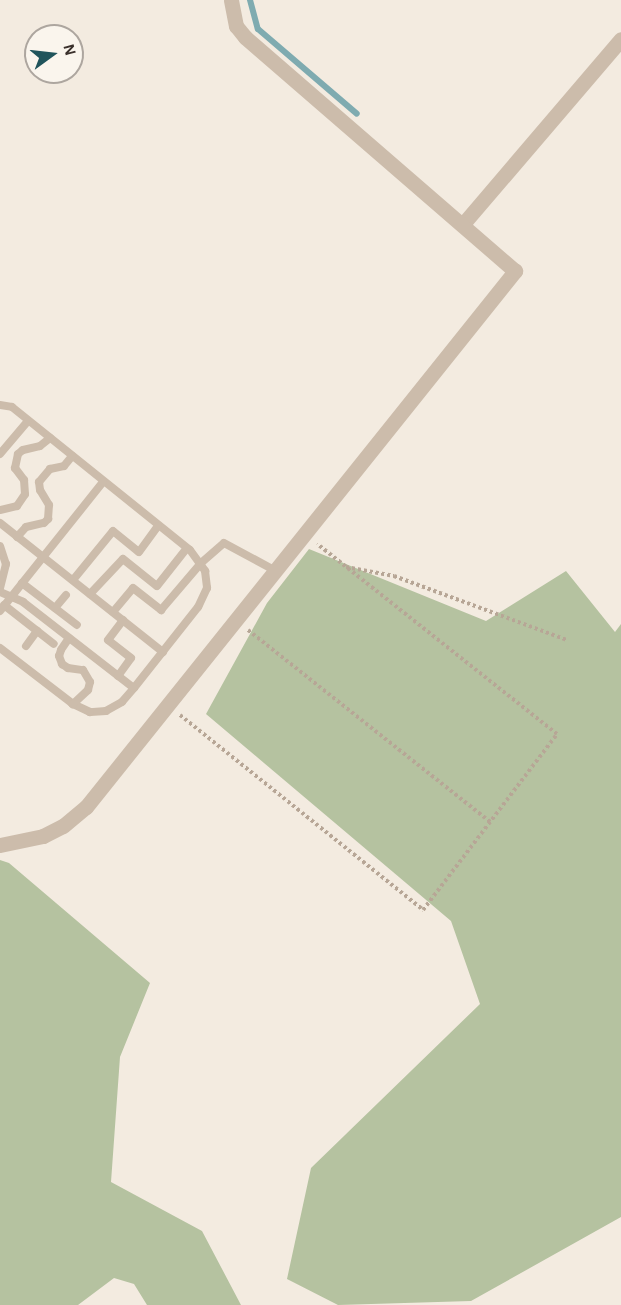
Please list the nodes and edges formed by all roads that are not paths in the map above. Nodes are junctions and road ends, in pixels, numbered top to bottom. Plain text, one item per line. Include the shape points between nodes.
1 (231, 0) edge
2 (621, 39) edge
3 (463, 224) junction
4 (0, 405) edge
5 (28, 421) junction
6 (50, 438) junction
7 (0, 454) edge
8 (72, 456) junction
9 (103, 482) junction
10 (0, 510) edge
11 (0, 523) edge
12 (159, 526) junction
13 (17, 537) junction
14 (0, 546) edge
15 (187, 548) junction
16 (43, 557) junction
17 (201, 563) junction
18 (276, 571) junction
19 (73, 580) junction
20 (22, 583) junction
21 (0, 590) edge
22 (90, 594) junction
23 (12, 596) junction
24 (66, 596) dead end
25 (2, 608) edge
26 (55, 608) junction
27 (113, 612) junction
28 (123, 620) junction
29 (77, 625) dead end
30 (37, 632) junction
31 (69, 638) junction
32 (54, 644) dead end
33 (26, 646) dead end
34 (0, 648) edge
35 (163, 652) junction
36 (118, 676) junction
37 (134, 688) junction
38 (73, 704) junction
39 (0, 845) edge

1 - 3 street via 236,26 245,37
2 - 3 street
3 - 18 street via 515,271
4 - 5 lane via 12,408
5 - 6 lane
5 - 7 lane
6 - 8 lane
6 - 10 lane via 18,454 15,468 24,480 25,494 17,506
8 - 9 lane
8 - 13 lane via 64,466 50,469 39,482 49,505 48,519 26,526
9 - 12 lane
9 - 16 lane
11 - 13 lane
12 - 15 lane
12 - 19 lane via 140,552 113,531
13 - 16 lane
14 - 21 lane via 6,564
15 - 17 lane
15 - 22 lane via 157,586 123,559
16 - 19 lane
16 - 20 lane
17 - 18 lane via 224,543
17 - 27 lane via 161,610 133,588
17 - 35 lane via 207,580 204,598
18 - 39 street via 86,807 43,836
19 - 22 lane
20 - 23 lane
20 - 26 lane
21 - 23 lane
22 - 27 lane
23 - 25 lane
23 - 31 lane
24 - 26 lane
25 - 30 lane
26 - 29 lane
27 - 28 lane
28 - 35 lane
28 - 36 lane via 108,640 130,658
30 - 32 lane
30 - 33 lane
31 - 36 lane
31 - 38 lane via 59,656 62,664 83,670 90,682 88,690
34 - 38 lane
35 - 37 lane
36 - 37 lane
37 - 38 lane via 122,702 106,711 90,712

